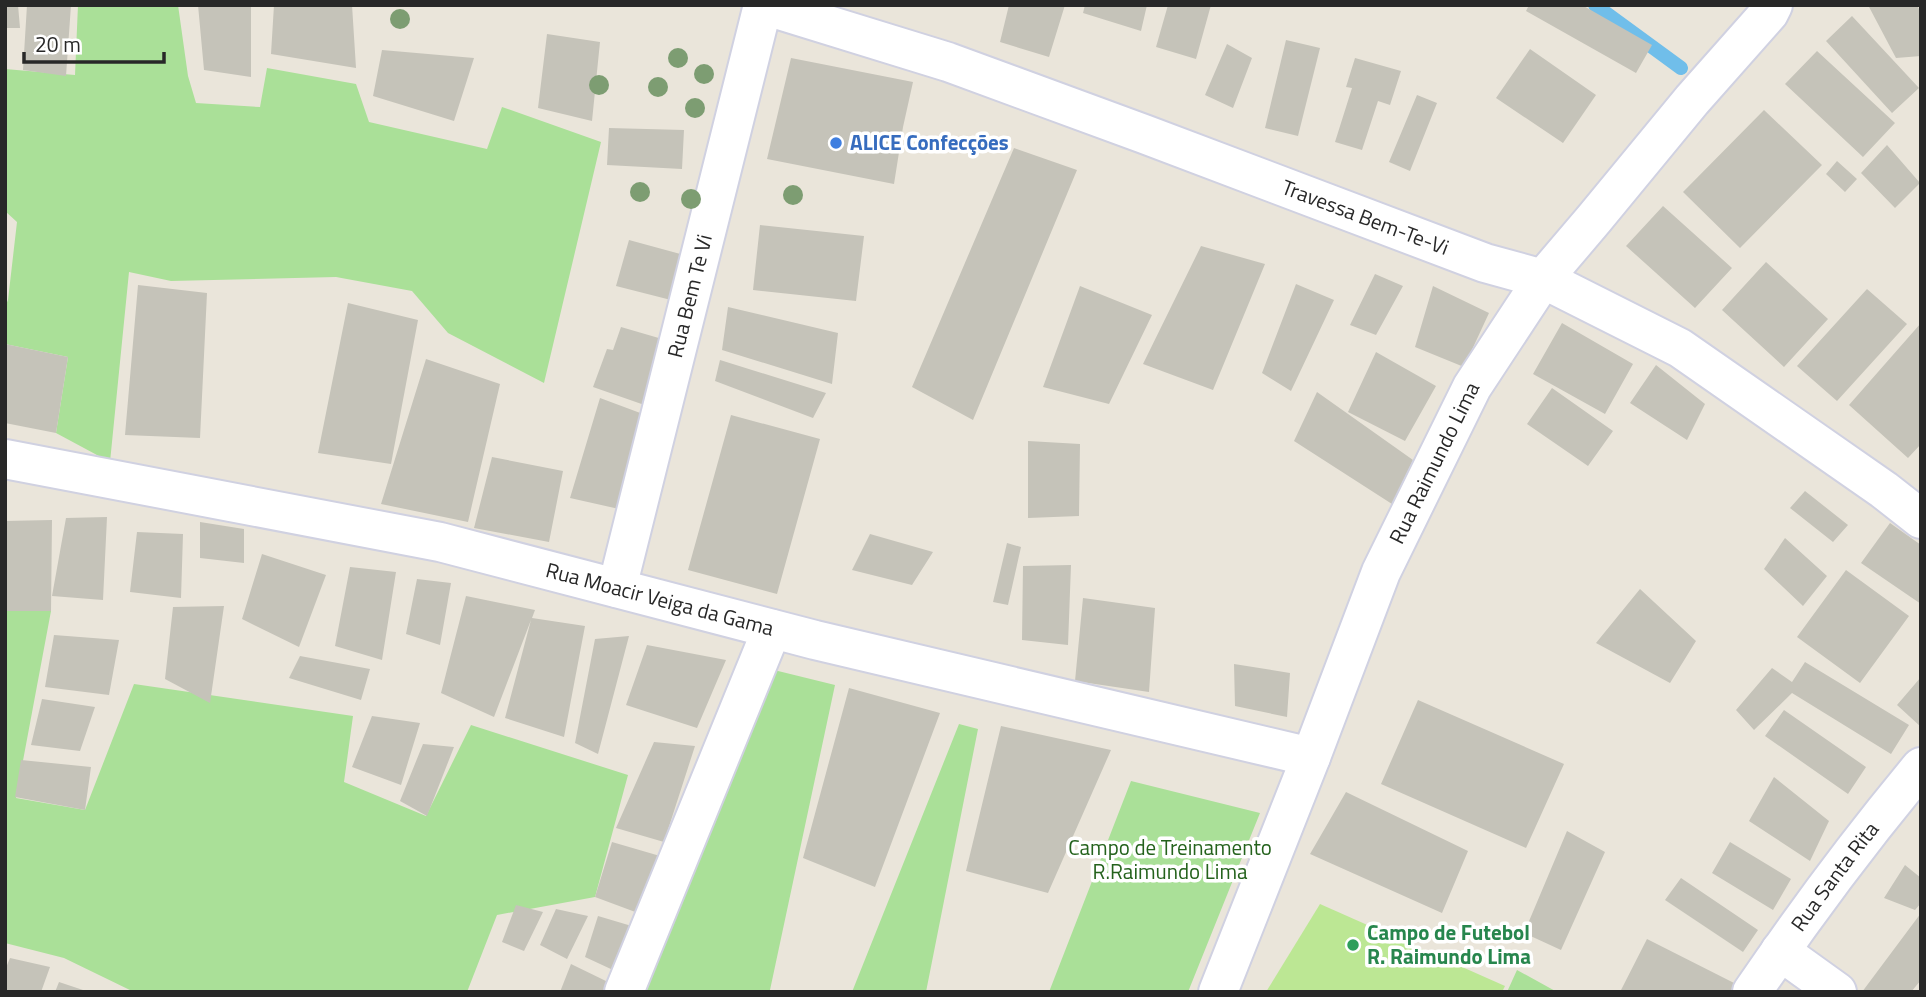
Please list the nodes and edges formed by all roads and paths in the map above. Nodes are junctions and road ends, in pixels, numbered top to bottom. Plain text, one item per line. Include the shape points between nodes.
1 (763, 5) edge
2 (1773, 5) edge
3 (1543, 279) junction
4 (5, 458) edge
5 (1921, 519) edge
6 (617, 588) junction
7 (772, 629) junction
8 (1311, 757) junction
9 (1921, 767) edge
10 (1780, 951) junction
11 (624, 992) edge
12 (1219, 992) edge
13 (1752, 992) edge
14 (1837, 992) edge

1 - 3 street, Travessa Bem-Te-Vi via 948,62 1485,262
1 - 6 street, Rua Bem Te Vi
2 - 3 street, Rua Raimundo Lima
3 - 5 street, Travessa Bem-Te-Vi via 1680,348
3 - 8 street, Rua Raimundo Lima via 1472,387 1381,572
4 - 6 street, Rua Moacir Veiga da Gama via 440,542
6 - 7 street, Rua Moacir Veiga da Gama
7 - 8 street, Rua Moacir Veiga da Gama
7 - 11 street
8 - 12 street, Rua Raimundo Lima
9 - 10 street, Rua Santa Rita
10 - 13 street, Rua Santa Rita
10 - 14 street

